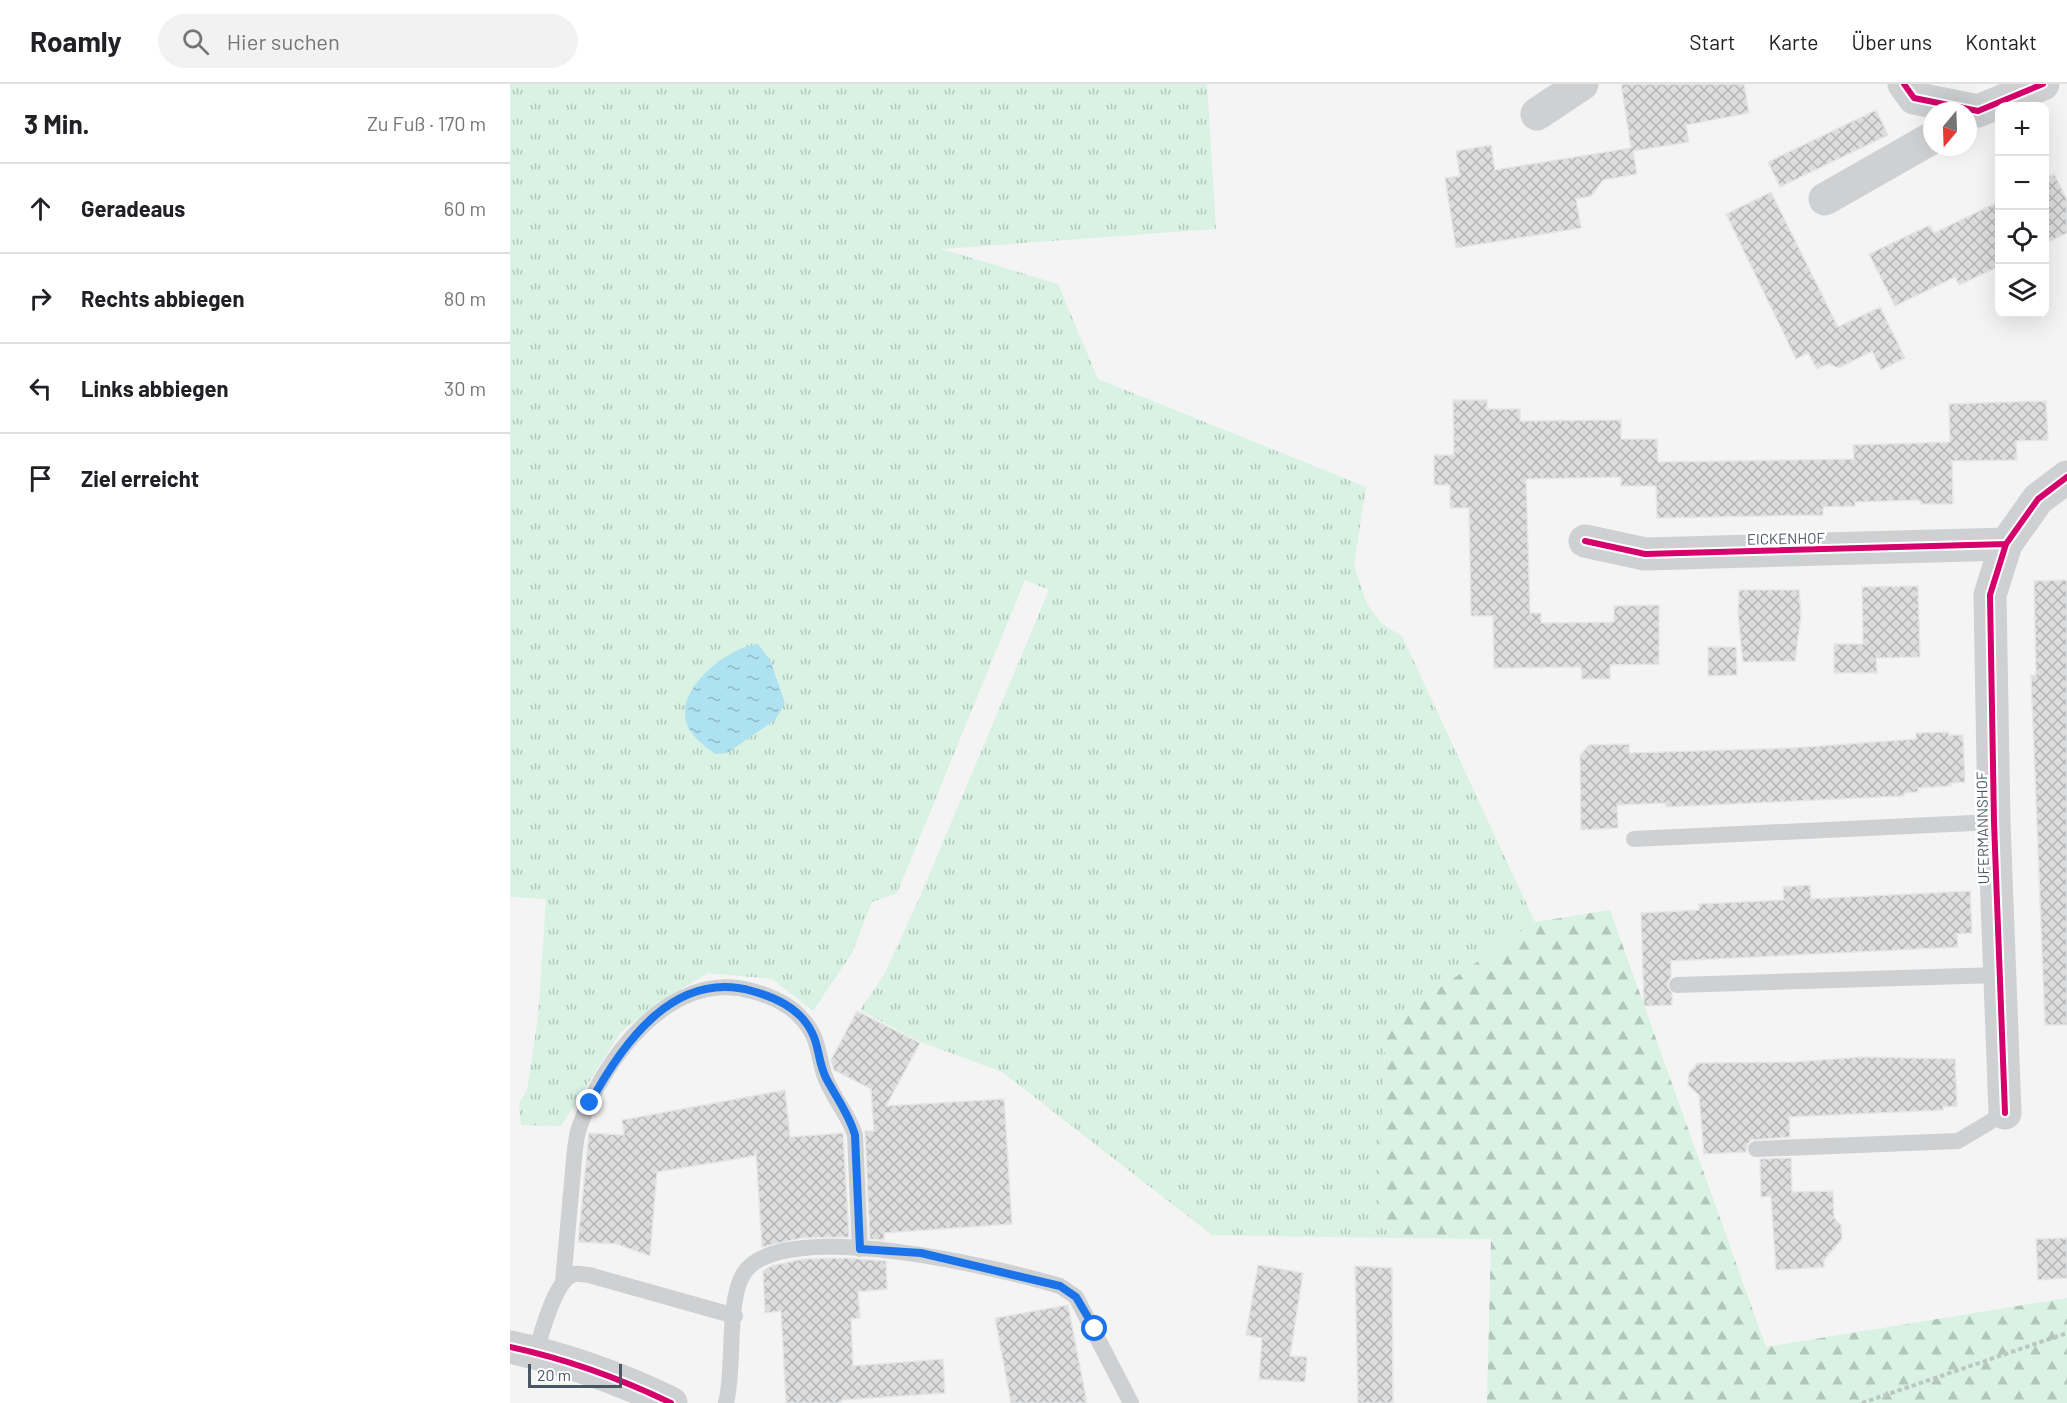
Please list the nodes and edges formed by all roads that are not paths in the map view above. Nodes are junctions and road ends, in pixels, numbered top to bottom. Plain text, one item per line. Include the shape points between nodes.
1 (1582, 84) edge
2 (1904, 84) edge
3 (2043, 84) edge
4 (1929, 102) edge
5 (1977, 112) edge
6 (1537, 114) dead end
7 (1923, 143) edge
8 (1825, 198) dead end
9 (2067, 477) edge
10 (1586, 541) dead end
11 (2006, 544) junction
12 (1994, 822) junction
13 (1635, 839) dead end
14 (1999, 975) junction
15 (1677, 985) dead end
16 (2005, 1113) joint
17 (1756, 1149) dead end
18 (860, 1249) junction
19 (563, 1282) junction
20 (735, 1316) junction
21 (523, 1349) edge
22 (671, 1403) edge
23 (726, 1403) edge
24 (1131, 1403) edge

1 - 6 street
2 - 4 street via 1914,98
3 - 5 street
7 - 8 street
9 - 11 street via 2038,499
10 - 11 street, EICKENHOF via 1644,554
11 - 12 street, UFERMANNSHOF via 1990,595
12 - 13 lane
12 - 14 street, UFERMANNSHOF
14 - 15 lane
14 - 16 street, UFERMANNSHOF
16 - 17 lane via 1958,1140
18 - 19 lane via 855,1135 824,1075 814,1035 802,1018 769,995 723,987 700,989 681,997 647,1022 614,1060 595,1094 576,1141
18 - 20 lane via 823,1247 755,1261 743,1274
18 - 24 lane via 921,1253 1060,1286 1076,1297
19 - 20 lane via 575,1274 589,1275
19 - 21 lane via 543,1327
20 - 23 lane
21 - 22 street via 628,1382

